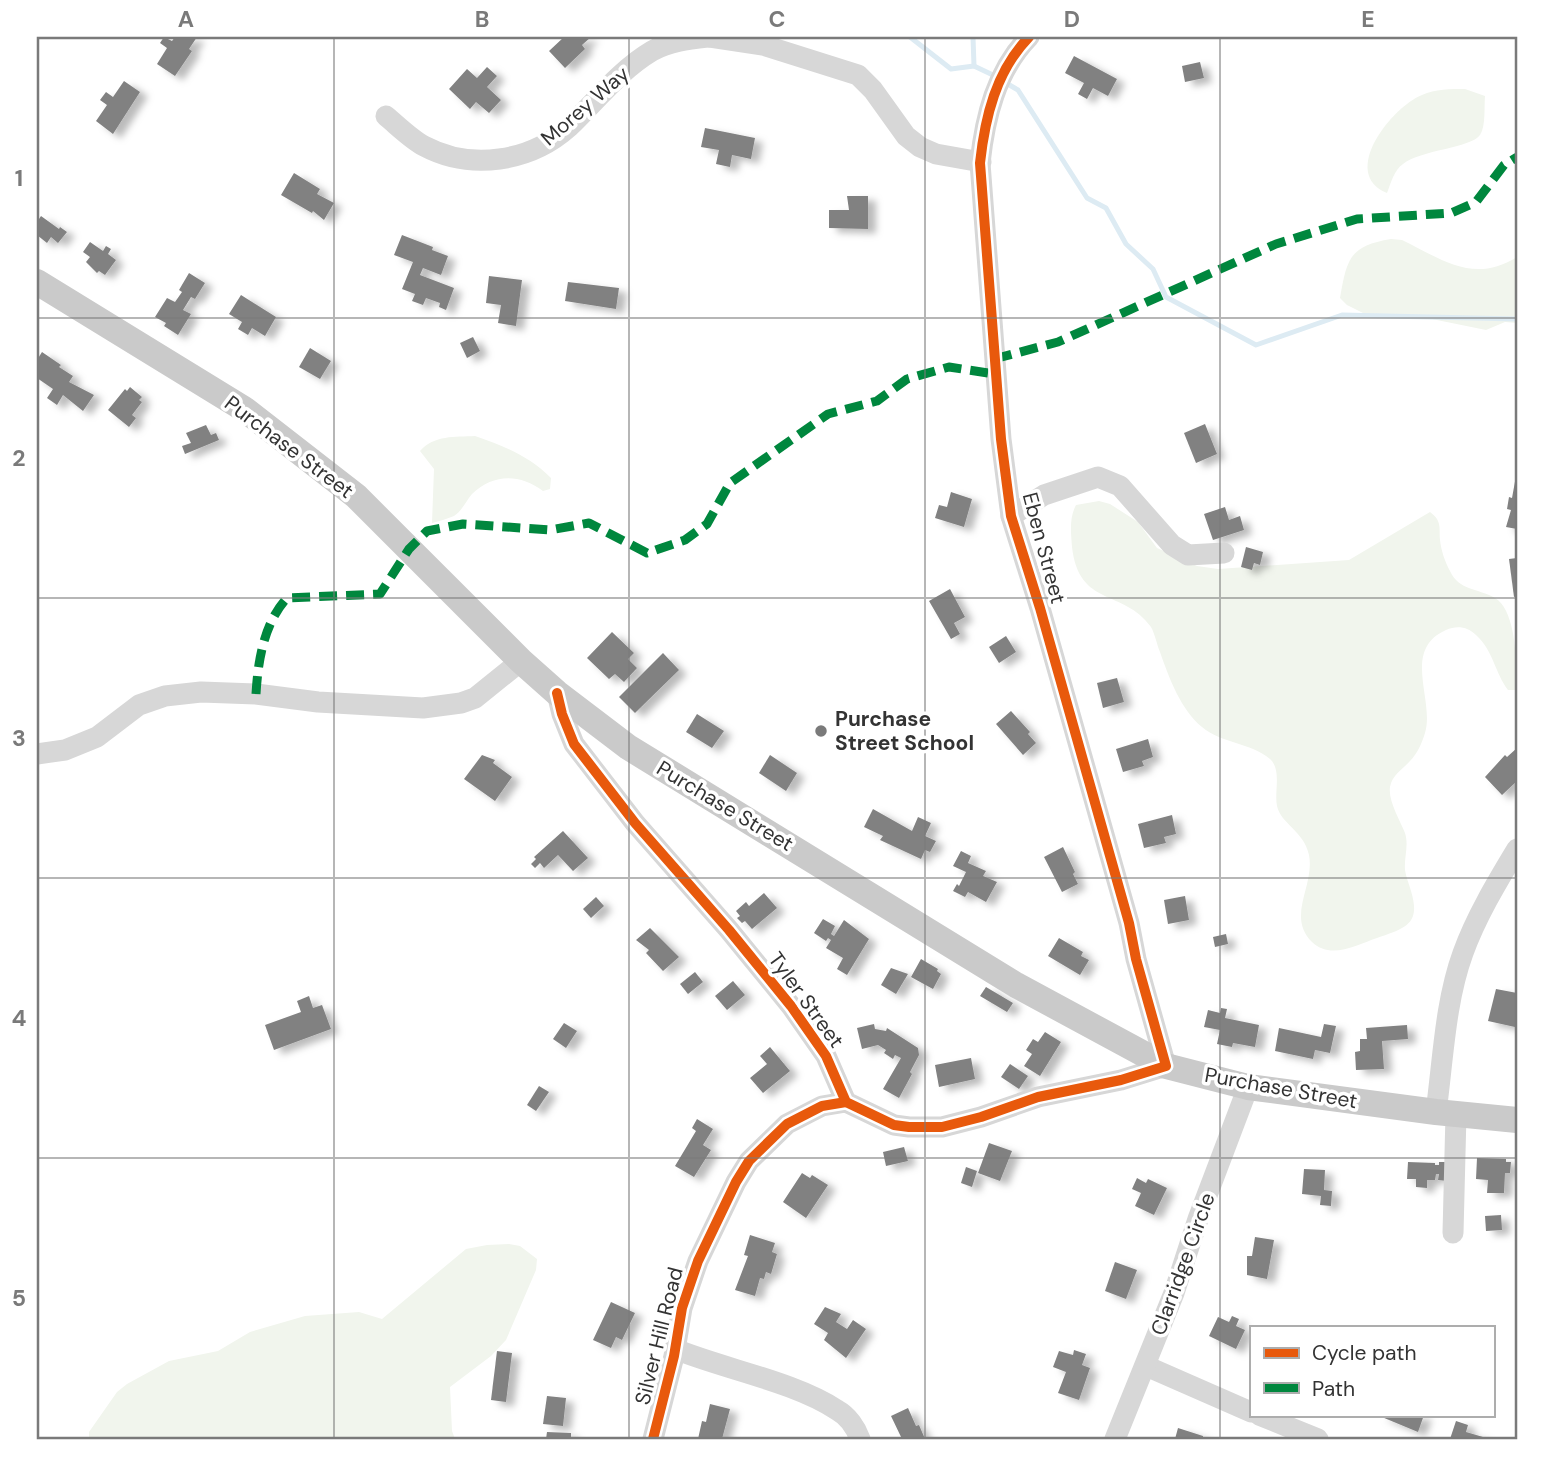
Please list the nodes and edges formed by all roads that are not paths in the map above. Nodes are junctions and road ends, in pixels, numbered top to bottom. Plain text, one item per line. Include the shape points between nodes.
1 (709, 37) edge
2 (1029, 37) edge
3 (386, 116) dead end
4 (981, 162) junction
5 (37, 282) edge
6 (1011, 516) junction
7 (1224, 553) dead end
8 (522, 661) junction
9 (557, 693) junction
10 (37, 754) edge
11 (1517, 849) edge
12 (1166, 1066) junction
13 (1248, 1087) junction
14 (846, 1102) junction
15 (1446, 1113) junction
16 (1517, 1120) edge
17 (1453, 1233) dead end
18 (675, 1349) junction
19 (1146, 1366) junction
20 (1250, 1412) edge
21 (1261, 1416) edge
22 (653, 1439) edge
23 (860, 1439) edge
24 (1115, 1439) edge
25 (1318, 1439) edge

1 - 3 street, Morey Way via 654,50 566,129 523,155 468,160 441,153 422,145
1 - 4 street, Morey Way via 763,45 858,75 920,147
2 - 4 street, Eben Street via 994,91 982,134
4 - 6 street, Eben Street
5 - 8 main road, Purchase Street via 244,409 326,472 356,496
6 - 7 street via 1044,495 1098,477 1120,486 1172,545 1188,555
6 - 12 street, Eben Street via 1062,683
8 - 9 main road, Purchase Street
8 - 10 street via 475,698 423,708 256,694 165,696 139,705 97,737 65,750
9 - 12 main road, Purchase Street via 640,754 1016,985
9 - 14 street, Tyler Street via 573,744 791,1006 826,1056
11 - 15 street via 1462,954 1453,993
12 - 13 main road, Purchase Street
12 - 14 street via 1038,1097 942,1127 894,1125
13 - 15 main road, Purchase Street
13 - 19 street, Clarridge Circle
14 - 18 street, Silver Hill Road via 822,1106 798,1118 749,1161 698,1261 682,1308
15 - 16 main road, Purchase Street
15 - 17 street
18 - 22 street, Silver Hill Road
18 - 23 street via 797,1390 838,1410
19 - 20 street
19 - 24 street, Clarridge Circle
21 - 25 street

